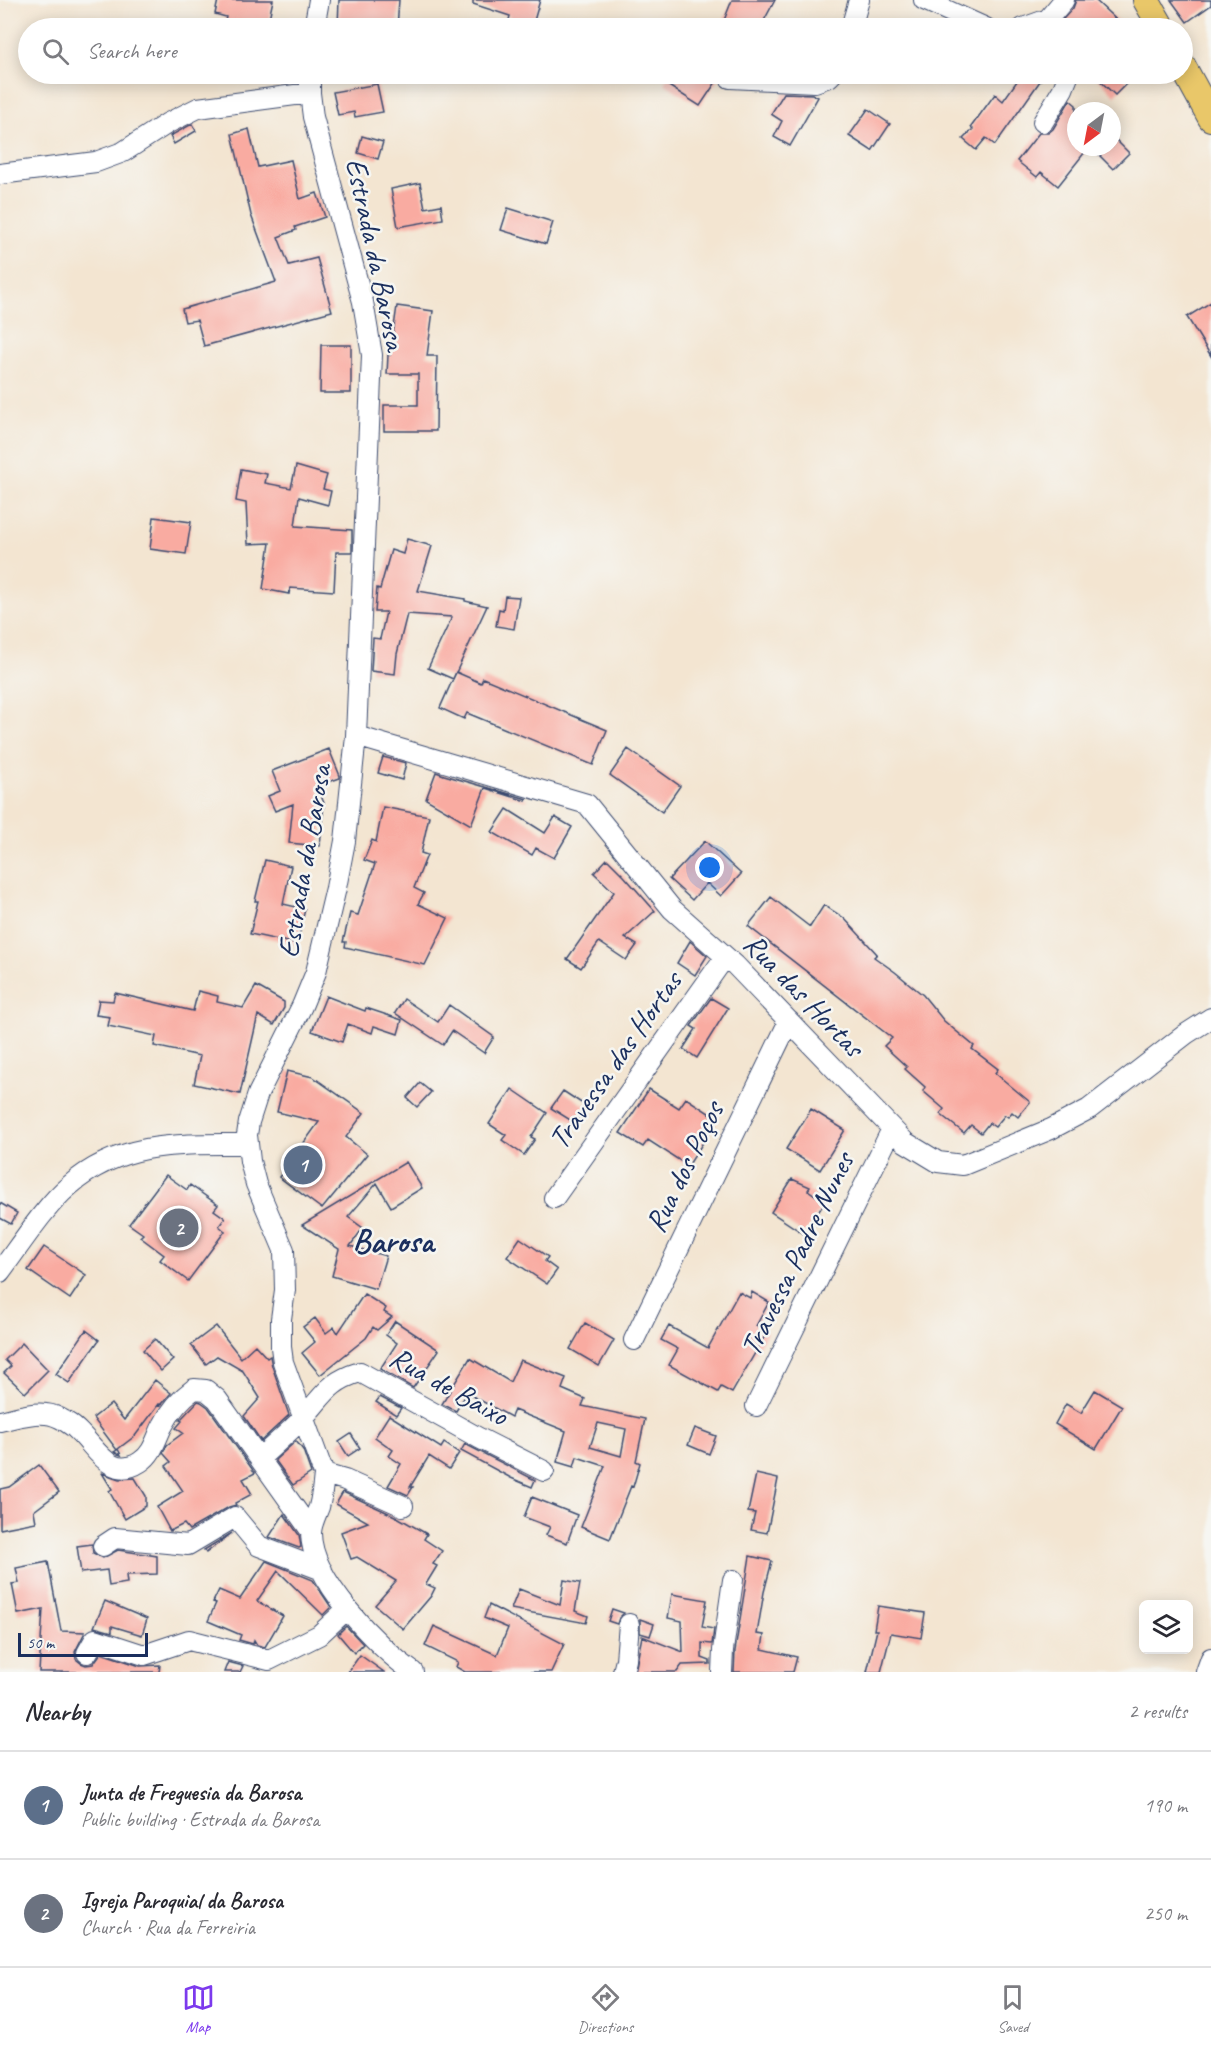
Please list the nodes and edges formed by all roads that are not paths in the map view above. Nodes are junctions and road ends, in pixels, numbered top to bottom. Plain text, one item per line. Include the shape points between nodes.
1 (319, 0) edge
2 (859, 0) edge
3 (924, 0) edge
4 (1064, 0) edge
5 (1146, 0) edge
6 (316, 18) edge
7 (854, 18) edge
8 (964, 18) edge
9 (1056, 18) edge
10 (1156, 18) edge
11 (306, 84) edge
12 (310, 84) edge
13 (1065, 84) edge
14 (1192, 84) edge
15 (1211, 118) edge
16 (1043, 122) dead end
17 (0, 174) edge
18 (356, 736) junction
19 (725, 957) junction
20 (1211, 1018) edge
21 (789, 1021) junction
22 (892, 1129) junction
23 (248, 1143) junction
24 (554, 1198) dead end
25 (0, 1272) edge
26 (634, 1340) dead end
27 (756, 1406) dead end
28 (303, 1418) junction
29 (0, 1421) edge
30 (260, 1458) junction
31 (544, 1471) dead end
32 (324, 1474) junction
33 (404, 1506) dead end
34 (311, 1531) junction
35 (104, 1546) dead end
36 (322, 1570) junction
37 (733, 1580) dead end
38 (347, 1609) junction
39 (629, 1624) dead end
40 (87, 1653) dead end
41 (1211, 1658) edge
42 (401, 1669) edge
43 (623, 1672) edge
44 (722, 1672) edge
45 (1206, 1672) edge

1 - 6 street
2 - 7 street
3 - 8 street
4 - 9 street
5 - 10 main road
11 - 17 street via 198,108 123,152 96,162
12 - 18 street, Estrada da Barosa via 313,117 363,302 372,355
13 - 16 street
14 - 15 main road
18 - 19 street, Rua das Hortas via 587,804 672,909
18 - 23 street, Estrada da Barosa via 345,841 316,972 258,1094 249,1122
19 - 21 street, Rua das Hortas
19 - 24 street, Travessa das Hortas
20 - 22 street, Rua das Hortas via 1089,1109 963,1165 938,1162
21 - 22 street, Rua das Hortas
21 - 26 street, Rua dos Poços
22 - 27 street, Travessa Padre Nunes
23 - 25 street via 184,1144 140,1149 110,1158 67,1187
23 - 28 street, Estrada da Barosa via 256,1184 284,1250 281,1347
28 - 30 street
28 - 31 street, Rua de Baixo via 330,1386 360,1372
28 - 32 street, Estrada da Barosa
29 - 30 street via 46,1414 67,1422 110,1465 127,1467 141,1461 152,1449 178,1401 194,1389 206,1390 217,1398
30 - 34 street
32 - 33 street
32 - 34 street
34 - 36 street via 312,1546
35 - 36 street via 115,1538 188,1545 235,1517 259,1546
36 - 38 street
37 - 44 street
38 - 40 street via 319,1635 269,1660 189,1640 144,1655 95,1639
38 - 42 street
39 - 43 street
41 - 45 street

